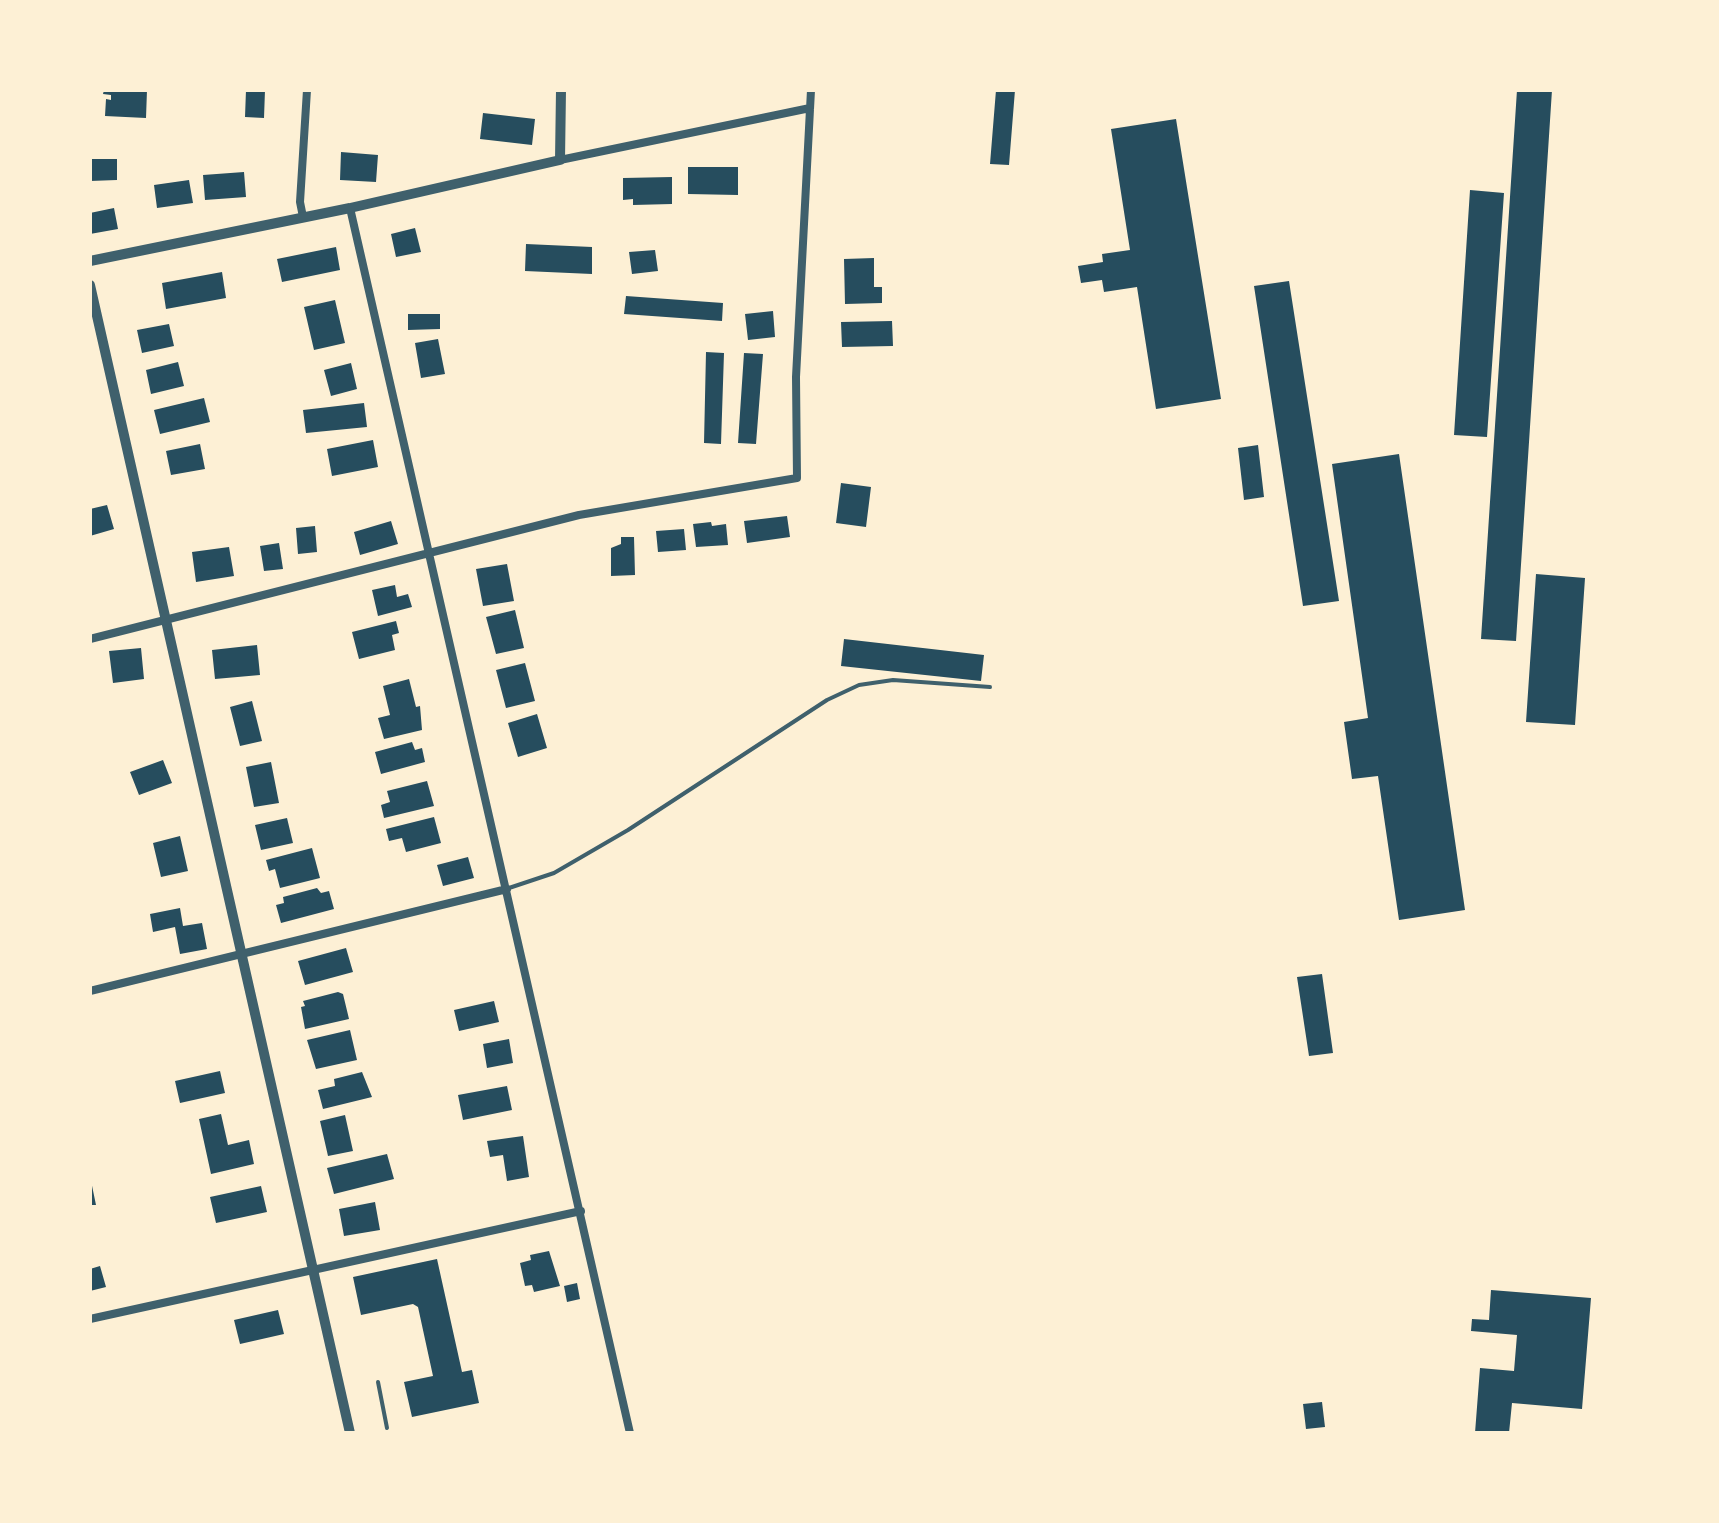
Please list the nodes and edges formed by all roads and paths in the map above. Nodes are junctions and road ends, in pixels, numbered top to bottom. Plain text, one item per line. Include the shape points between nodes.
1 (307, 90) edge
2 (561, 90) edge
3 (811, 90) edge
4 (810, 108) junction
5 (560, 160) junction
6 (350, 208) junction
7 (303, 217) junction
8 (90, 261) edge
9 (90, 285) edge
10 (430, 555) junction
11 (164, 621) junction
12 (90, 639) edge
13 (990, 687) dead end
14 (507, 889) junction
15 (242, 954) junction
16 (90, 991) edge
17 (581, 1211) junction
18 (313, 1269) junction
19 (90, 1319) edge
20 (378, 1382) dead end
21 (387, 1428) dead end
22 (350, 1433) edge
23 (630, 1433) edge

1 - 7 street
2 - 5 street
3 - 4 street
4 - 5 street
4 - 10 street via 796,377 797,478 579,515
5 - 6 street
6 - 7 street
6 - 10 street
7 - 8 street
9 - 11 street
10 - 11 street
10 - 14 street
11 - 12 street
11 - 15 street
13 - 14 lane via 893,680 859,685 827,700 554,873
14 - 15 street
14 - 17 street
15 - 16 street
15 - 18 street
17 - 18 street
17 - 23 street
18 - 19 street
18 - 22 street
20 - 21 lane

